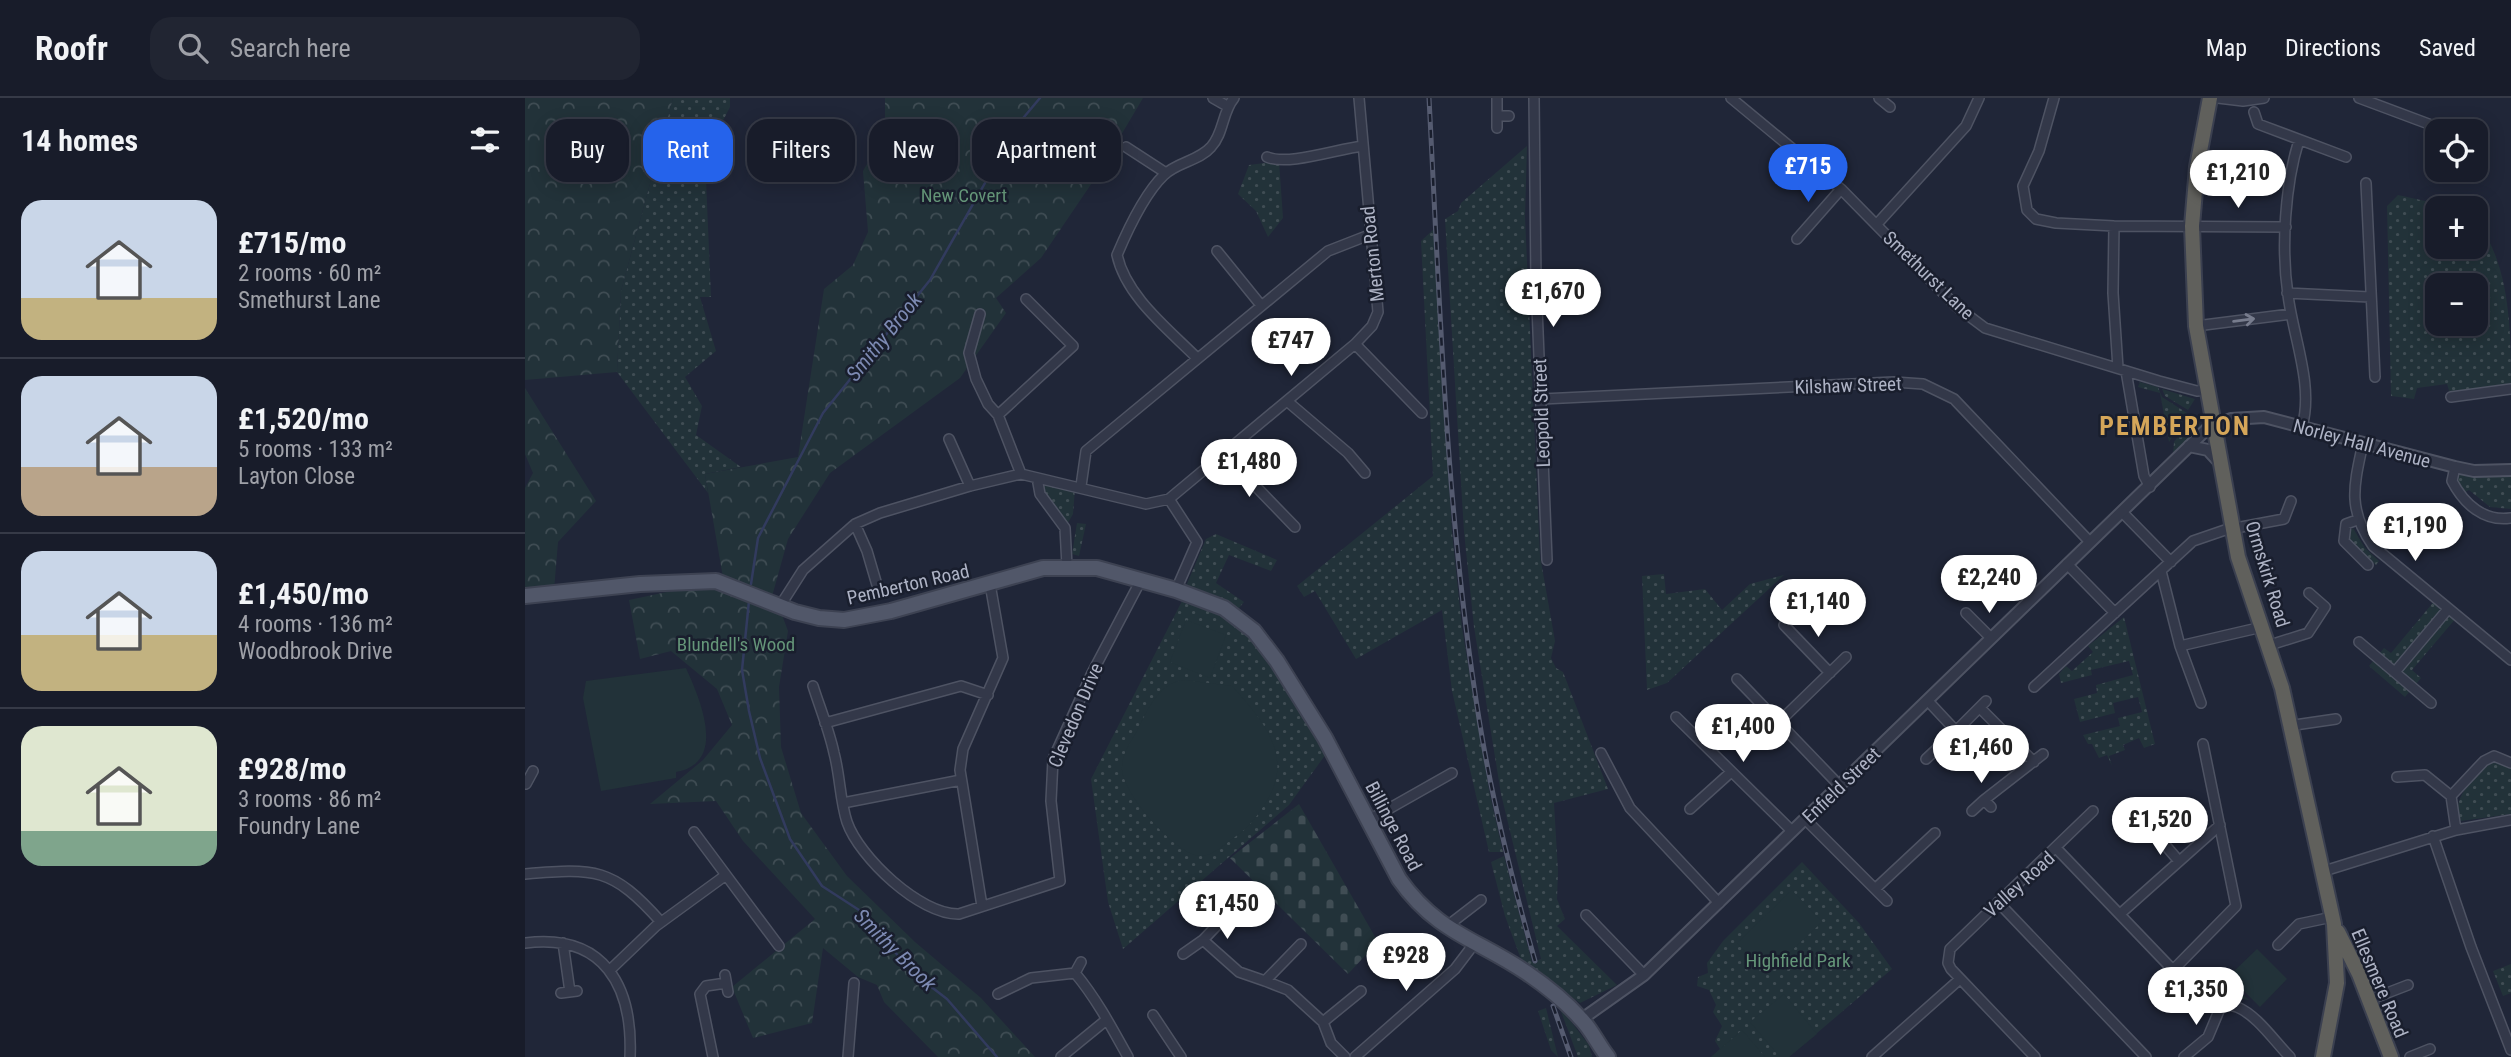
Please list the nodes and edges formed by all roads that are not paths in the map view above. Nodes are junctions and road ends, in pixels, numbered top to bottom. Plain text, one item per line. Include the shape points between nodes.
1 (1213, 98) edge
2 (1234, 98) edge
3 (1359, 98) edge
4 (1497, 98) edge
5 (1534, 98) edge
6 (1731, 98) edge
7 (1879, 98) edge
8 (1979, 98) edge
9 (2054, 98) edge
10 (2210, 98) edge
11 (2218, 98) edge
12 (2264, 98) edge
13 (2359, 98) edge
14 (1227, 106) junction
15 (1890, 107) dead end
16 (2254, 112) dead end
17 (1497, 116) junction
18 (1509, 116) dead end
19 (2425, 123) edge
20 (1497, 128) dead end
21 (2299, 140) junction
22 (1363, 146) junction
23 (1126, 147) dead end
24 (1267, 157) dead end
25 (2346, 157) dead end
26 (1166, 173) junction
27 (2366, 183) dead end
28 (1841, 189) junction
29 (1877, 224) junction
30 (2114, 226) junction
31 (2192, 226) junction
32 (2287, 227) junction
33 (1369, 235) junction
34 (1797, 239) dead end
35 (1217, 251) dead end
36 (2287, 293) junction
37 (2370, 297) junction
38 (1026, 299) dead end
39 (1260, 304) junction
40 (980, 314) dead end
41 (2291, 314) junction
42 (2196, 326) junction
43 (1355, 344) junction
44 (1196, 357) junction
45 (2122, 369) junction
46 (2375, 377) dead end
47 (2511, 389) edge
48 (2207, 390) junction
49 (2451, 397) dead end
50 (1542, 400) junction
51 (1287, 401) junction
52 (1422, 413) dead end
53 (998, 415) junction
54 (2213, 426) junction
55 (2302, 427) junction
56 (949, 439) dead end
57 (2363, 443) junction
58 (2189, 446) junction
59 (1226, 452) junction
60 (2221, 465) junction
61 (2455, 467) junction
62 (2511, 470) edge
63 (1365, 473) dead end
64 (1021, 474) junction
65 (1038, 483) dead end
66 (971, 486) junction
67 (1081, 486) junction
68 (2150, 487) junction
69 (1169, 499) junction
70 (2291, 501) dead end
71 (2123, 513) junction
72 (2511, 517) edge
73 (2357, 520) junction
74 (855, 524) junction
75 (1295, 527) dead end
76 (2232, 528) junction
77 (2090, 542) junction
78 (1547, 560) dead end
79 (2171, 562) junction
80 (2067, 564) junction
81 (2368, 565) dead end
82 (1067, 566) junction
83 (2161, 571) junction
84 (1141, 580) junction
85 (990, 584) junction
86 (877, 586) dead end
87 (1176, 590) junction
88 (2309, 593) dead end
89 (525, 596) edge
90 (780, 606) junction
91 (2448, 609) junction
92 (1966, 613) dead end
93 (2115, 613) junction
94 (1784, 625) dead end
95 (2263, 627) junction
96 (1991, 638) junction
97 (2359, 642) dead end
98 (2270, 645) junction
99 (2180, 646) junction
100 (1846, 657) dead end
101 (2511, 660) edge
102 (2395, 672) junction
103 (1830, 673) junction
104 (1737, 679) dead end
105 (813, 686) dead end
106 (2034, 687) dead end
107 (988, 695) junction
108 (1928, 701) junction
109 (2431, 703) dead end
110 (2201, 704) dead end
111 (1676, 717) dead end
112 (2336, 719) dead end
113 (825, 723) junction
114 (1778, 723) junction
115 (2288, 726) junction
116 (1956, 731) junction
117 (2202, 750) dead end
118 (1601, 753) dead end
119 (2043, 754) dead end
120 (1926, 759) dead end
121 (2034, 762) junction
122 (2511, 763) edge
123 (533, 771) dead end
124 (1730, 773) junction
125 (1452, 774) dead end
126 (2397, 777) dead end
127 (961, 780) junction
128 (527, 785) edge
129 (1839, 785) junction
130 (2451, 796) junction
131 (843, 803) junction
132 (1690, 809) dead end
133 (2135, 810) dead end
134 (1972, 811) dead end
135 (2093, 811) dead end
136 (1805, 819) junction
137 (1369, 820) junction
138 (2511, 820) edge
139 (2220, 825) junction
140 (2456, 830) junction
141 (694, 831) dead end
142 (1792, 831) junction
143 (1935, 833) dead end
144 (2433, 836) junction
145 (2056, 848) junction
146 (2178, 860) junction
147 (2320, 872) junction
148 (525, 874) edge
149 (726, 875) junction
150 (1875, 889) junction
151 (1247, 894) dead end
152 (1481, 901) dead end
153 (1887, 901) dead end
154 (1998, 902) junction
155 (1719, 903) junction
156 (982, 906) junction
157 (2120, 914) junction
158 (1585, 915) dead end
159 (2333, 921) junction
160 (661, 922) junction
161 (1446, 928) junction
162 (1203, 940) junction
163 (525, 943) edge
164 (562, 943) junction
165 (1301, 944) dead end
166 (1474, 944) junction
167 (2278, 945) dead end
168 (779, 946) dead end
169 (1183, 954) dead end
170 (1080, 962) dead end
171 (610, 970) junction
172 (2173, 970) junction
173 (1075, 973) junction
174 (2359, 974) junction
175 (1644, 975) junction
176 (1959, 979) junction
177 (1265, 981) junction
178 (726, 983) dead end
179 (855, 983) dead end
180 (2337, 983) junction
181 (2408, 985) dead end
182 (1361, 991) dead end
183 (569, 992) dead end
184 (998, 994) dead end
185 (2369, 1000) junction
186 (2221, 1006) junction
187 (1153, 1014) dead end
188 (1582, 1019) junction
189 (1105, 1021) junction
190 (1323, 1022) junction
191 (2430, 1049) dead end
192 (2511, 1051) edge
193 (630, 1057) edge
194 (713, 1057) edge
195 (848, 1057) edge
196 (1061, 1057) edge
197 (1128, 1057) edge
198 (1181, 1057) edge
199 (1345, 1057) edge
200 (1355, 1057) edge
201 (1608, 1057) edge
202 (1872, 1057) edge
203 (2035, 1057) edge
204 (2146, 1057) edge
205 (2184, 1057) edge
206 (2290, 1057) edge
207 (2323, 1057) edge
208 (2391, 1057) edge
209 (2410, 1057) edge

1 - 14 street
2 - 14 street
3 - 22 street, Merton Road
4 - 17 street
5 - 50 street, Leopold Street
6 - 28 street, Smethurst Lane
7 - 15 street
8 - 29 street via 1966,127
9 - 30 street via 2023,186 2027,210 2036,219 2056,223
10 - 31 highway, Ormskirk Road
11 - 12 street
13 - 19 street
14 - 26 street via 1214,144
16 - 21 street via 2259,124
17 - 18 street
17 - 20 street
21 - 25 street
21 - 32 street via 2289,170
22 - 24 street via 1294,161
22 - 33 street, Merton Road
23 - 26 street
26 - 44 street via 1148,195 1117,255 1121,274 1131,287
27 - 37 street
28 - 29 street, Smethurst Lane
28 - 34 street
29 - 45 street, Smethurst Lane via 1957,307 1986,328
30 - 31 street
30 - 45 street via 2113,293
31 - 32 street
31 - 42 highway, Ormskirk Road
32 - 36 street
33 - 39 street via 1328,251
33 - 43 street, Merton Road via 1378,312 1373,326
35 - 39 street
36 - 37 street
36 - 41 street
37 - 46 street
38 - 53 street via 1073,346
39 - 44 street
40 - 53 street via 969,353 975,379
42 -> 41 street
41 - 55 street via 2307,403
42 - 48 highway, Ormskirk Road
43 - 51 street, Merton Road
43 - 52 street
44 - 67 street via 1086,451
45 - 48 street, Smethurst Lane
45 - 68 street
47 - 49 street
48 - 54 highway, Ormskirk Road
50 - 77 street, Kilshaw Street via 1923,384 1954,399
50 - 78 street, Leopold Street
51 - 59 street, Merton Road
51 - 63 street
53 - 64 street
54 - 55 street, Norley Hall Avenue via 2258,416
54 - 58 street, Enfield Street
54 - 60 highway, Ormskirk Road
55 - 57 street, Norley Hall Avenue
56 - 66 street
57 - 61 street, Norley Hall Avenue
57 - 73 street via 2354,484
58 - 60 street via 2208,450
58 - 68 street, Enfield Street
59 - 69 street, Merton Road
59 - 75 street
60 - 76 highway, Ormskirk Road
61 - 62 street, Norley Hall Avenue
61 - 72 street via 2452,481 2461,497 2481,514
64 - 66 street
64 - 67 street
65 - 82 street via 1040,494 1066,528
66 - 74 street
67 - 69 street via 1146,504
68 - 71 street, Enfield Street
69 - 87 street via 1197,542
70 - 76 street via 2284,519
71 - 77 street, Enfield Street
71 - 79 street
73 - 81 street via 2346,524 2344,541
73 - 91 street via 2373,546
74 - 86 street
74 - 90 street via 803,570
76 - 79 street via 2200,536
76 - 95 highway, Ormskirk Road
77 - 80 street, Enfield Street
79 - 83 street
80 - 93 street
80 - 96 street, Enfield Street
82 - 84 main road, Pemberton Road via 1097,568
82 - 85 main road, Pemberton Road via 1043,568
83 - 93 street
83 - 99 street
84 - 87 main road, Pemberton Road
84 - 156 street, Clevedon Drive via 1053,760 1051,802 1060,881
85 - 90 main road, Pemberton Road via 866,618 819,618
85 - 107 street via 1003,658
87 - 137 main road, Billinge Road via 1224,608 1266,645 1325,738
88 - 98 street via 2325,607 2308,632
89 - 90 main road, Pemberton Road via 711,581
91 - 101 street
91 - 102 street
92 - 96 street
93 - 106 street
94 - 103 street
95 - 98 highway, Ormskirk Road
95 - 99 street
96 - 108 street, Enfield Street
97 - 102 street
98 - 115 highway, Ormskirk Road
99 - 110 street
100 - 103 street
102 - 109 street
103 - 114 street
104 - 114 street
105 - 113 street, Clevedon Drive
107 - 113 street via 961,686
107 - 127 street via 963,749
108 - 116 street
108 - 129 street, Enfield Street
111 - 124 street
112 - 115 street
113 - 131 street, Clevedon Drive
114 - 129 street
115 - 147 highway, Ormskirk Road
116 - 120 street
116 - 121 street via 1983,704
117 - 139 street
118 - 155 street via 1630,808
119 - 121 street
121 - 134 street via 1988,804
122 - 130 street via 2494,756 2484,761
123 - 128 street
124 - 132 street
124 - 142 street
125 - 137 street
126 - 130 street via 2425,775
127 - 131 street
127 - 156 street
129 - 136 street, Enfield Street
130 - 140 street
131 - 156 street, Clevedon Drive via 856,838 922,905 948,915
133 - 146 street
135 - 145 street
136 - 142 street, Enfield Street
136 - 150 street
137 - 161 main road, Billinge Road via 1411,896
138 - 140 street
139 - 146 street
139 - 172 street via 2236,906
140 - 144 street
141 - 149 street
142 - 155 street, Enfield Street
143 - 150 street
144 - 147 street
144 - 192 street
145 - 154 street, Valley Road
145 - 157 street, Valley Road
146 - 157 street
147 - 159 highway, Ormskirk Road
148 - 160 street via 576,869 600,875 625,886
149 - 160 street
149 - 168 street
150 - 153 street
151 - 162 street
152 - 161 street
154 - 176 street, Valley Road via 1950,948 1948,963
154 - 204 street
155 - 175 street, Enfield Street
157 - 172 street, Valley Road
158 - 175 street
159 - 167 street via 2299,924
159 - 174 highway, Ellesmere Road
159 - 180 highway, Ormskirk Road
160 - 171 street
161 - 166 main road, Billinge Road
162 - 169 street
162 - 177 street via 1238,972
163 - 164 street via 551,936
164 - 171 street via 588,953
164 - 183 street
165 - 177 street
166 - 188 main road, Billinge Road via 1526,973
166 - 200 street via 1455,970
170 - 173 street
171 - 193 street via 628,1005
172 - 186 street, Valley Road via 2203,999
173 - 184 street via 1031,978
173 - 189 street via 1096,998
174 - 180 highway via 2348,972
174 - 185 highway, Ellesmere Road
175 - 188 street, Enfield Street
176 - 202 street
176 - 203 street, Valley Road
177 - 190 street via 1288,990
178 - 194 street via 706,986 700,994
179 - 195 street
180 - 207 highway, Ormskirk Road
181 - 185 street
182 - 190 street
185 - 208 highway, Ellesmere Road
186 - 205 street via 2208,1037
186 - 206 street, Valley Road via 2235,1006 2247,1013
187 - 198 street
188 - 201 main road, Billinge Road
189 - 196 street
189 - 197 street
190 - 199 street via 1331,1043
191 - 209 street

